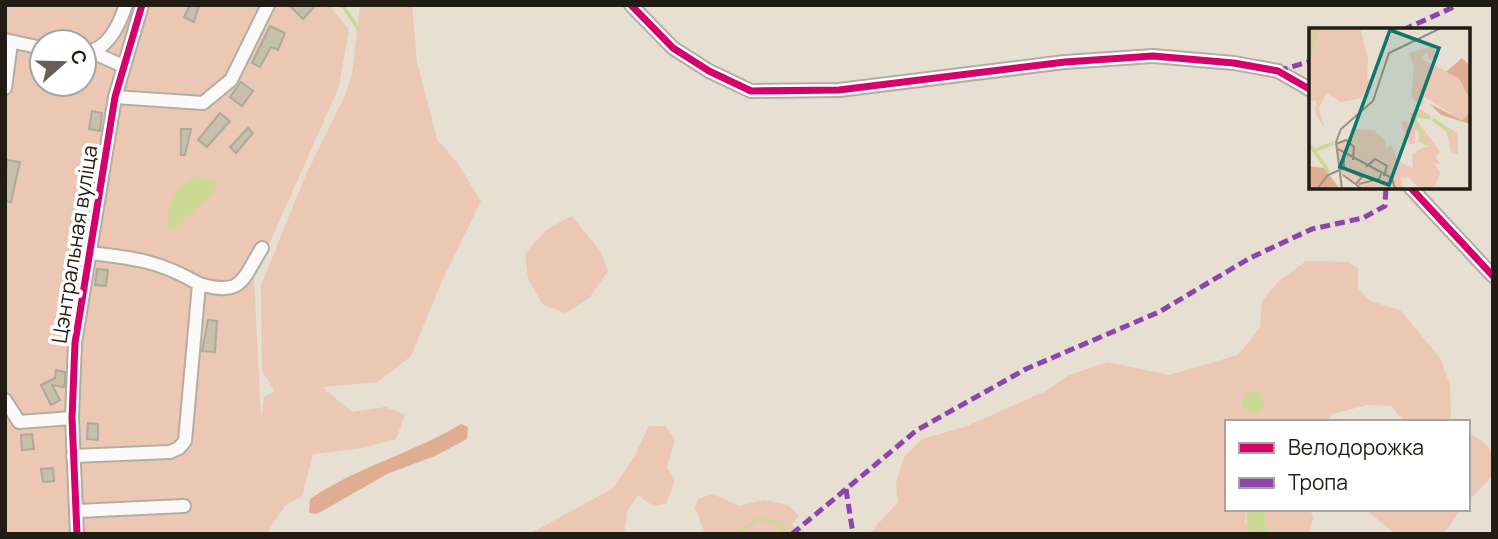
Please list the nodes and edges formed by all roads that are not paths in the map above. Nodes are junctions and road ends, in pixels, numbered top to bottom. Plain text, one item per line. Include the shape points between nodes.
1 (126, 5) edge
2 (142, 5) edge
3 (268, 5) edge
4 (631, 5) edge
5 (120, 25) junction
6 (8, 42) edge
7 (28, 46) edge
8 (98, 46) edge
9 (98, 56) edge
10 (123, 66) junction
11 (5, 88) edge
12 (1309, 89) edge
13 (115, 97) junction
14 (1412, 189) edge
15 (262, 248) dead end
16 (90, 253) junction
17 (1493, 276) edge
18 (199, 284) junction
19 (5, 400) edge
20 (72, 418) junction
21 (73, 456) junction
22 (184, 506) dead end
23 (77, 511) junction
24 (77, 534) edge

1 - 5 street
2 - 10 street, Цэнтральная вуліца
3 - 13 street via 231,80 203,103
4 - 12 street via 673,48 751,91 839,90 1065,62 1153,56 1278,72
5 - 8 street
5 - 10 street
6 - 7 street
6 - 11 street
9 - 10 street
10 - 13 street, Цэнтральная вуліца
13 - 16 street, Цэнтральная вуліца
14 - 17 street
15 - 18 street via 240,284 224,291
16 - 18 street via 146,259
16 - 20 street, Цэнтральная вуліца via 75,343
18 - 21 street via 185,441 170,452
19 - 20 street via 19,422
20 - 21 street, Цэнтральная вуліца
21 - 23 street, Цэнтральная вуліца
22 - 23 street
23 - 24 street, Цэнтральная вуліца

